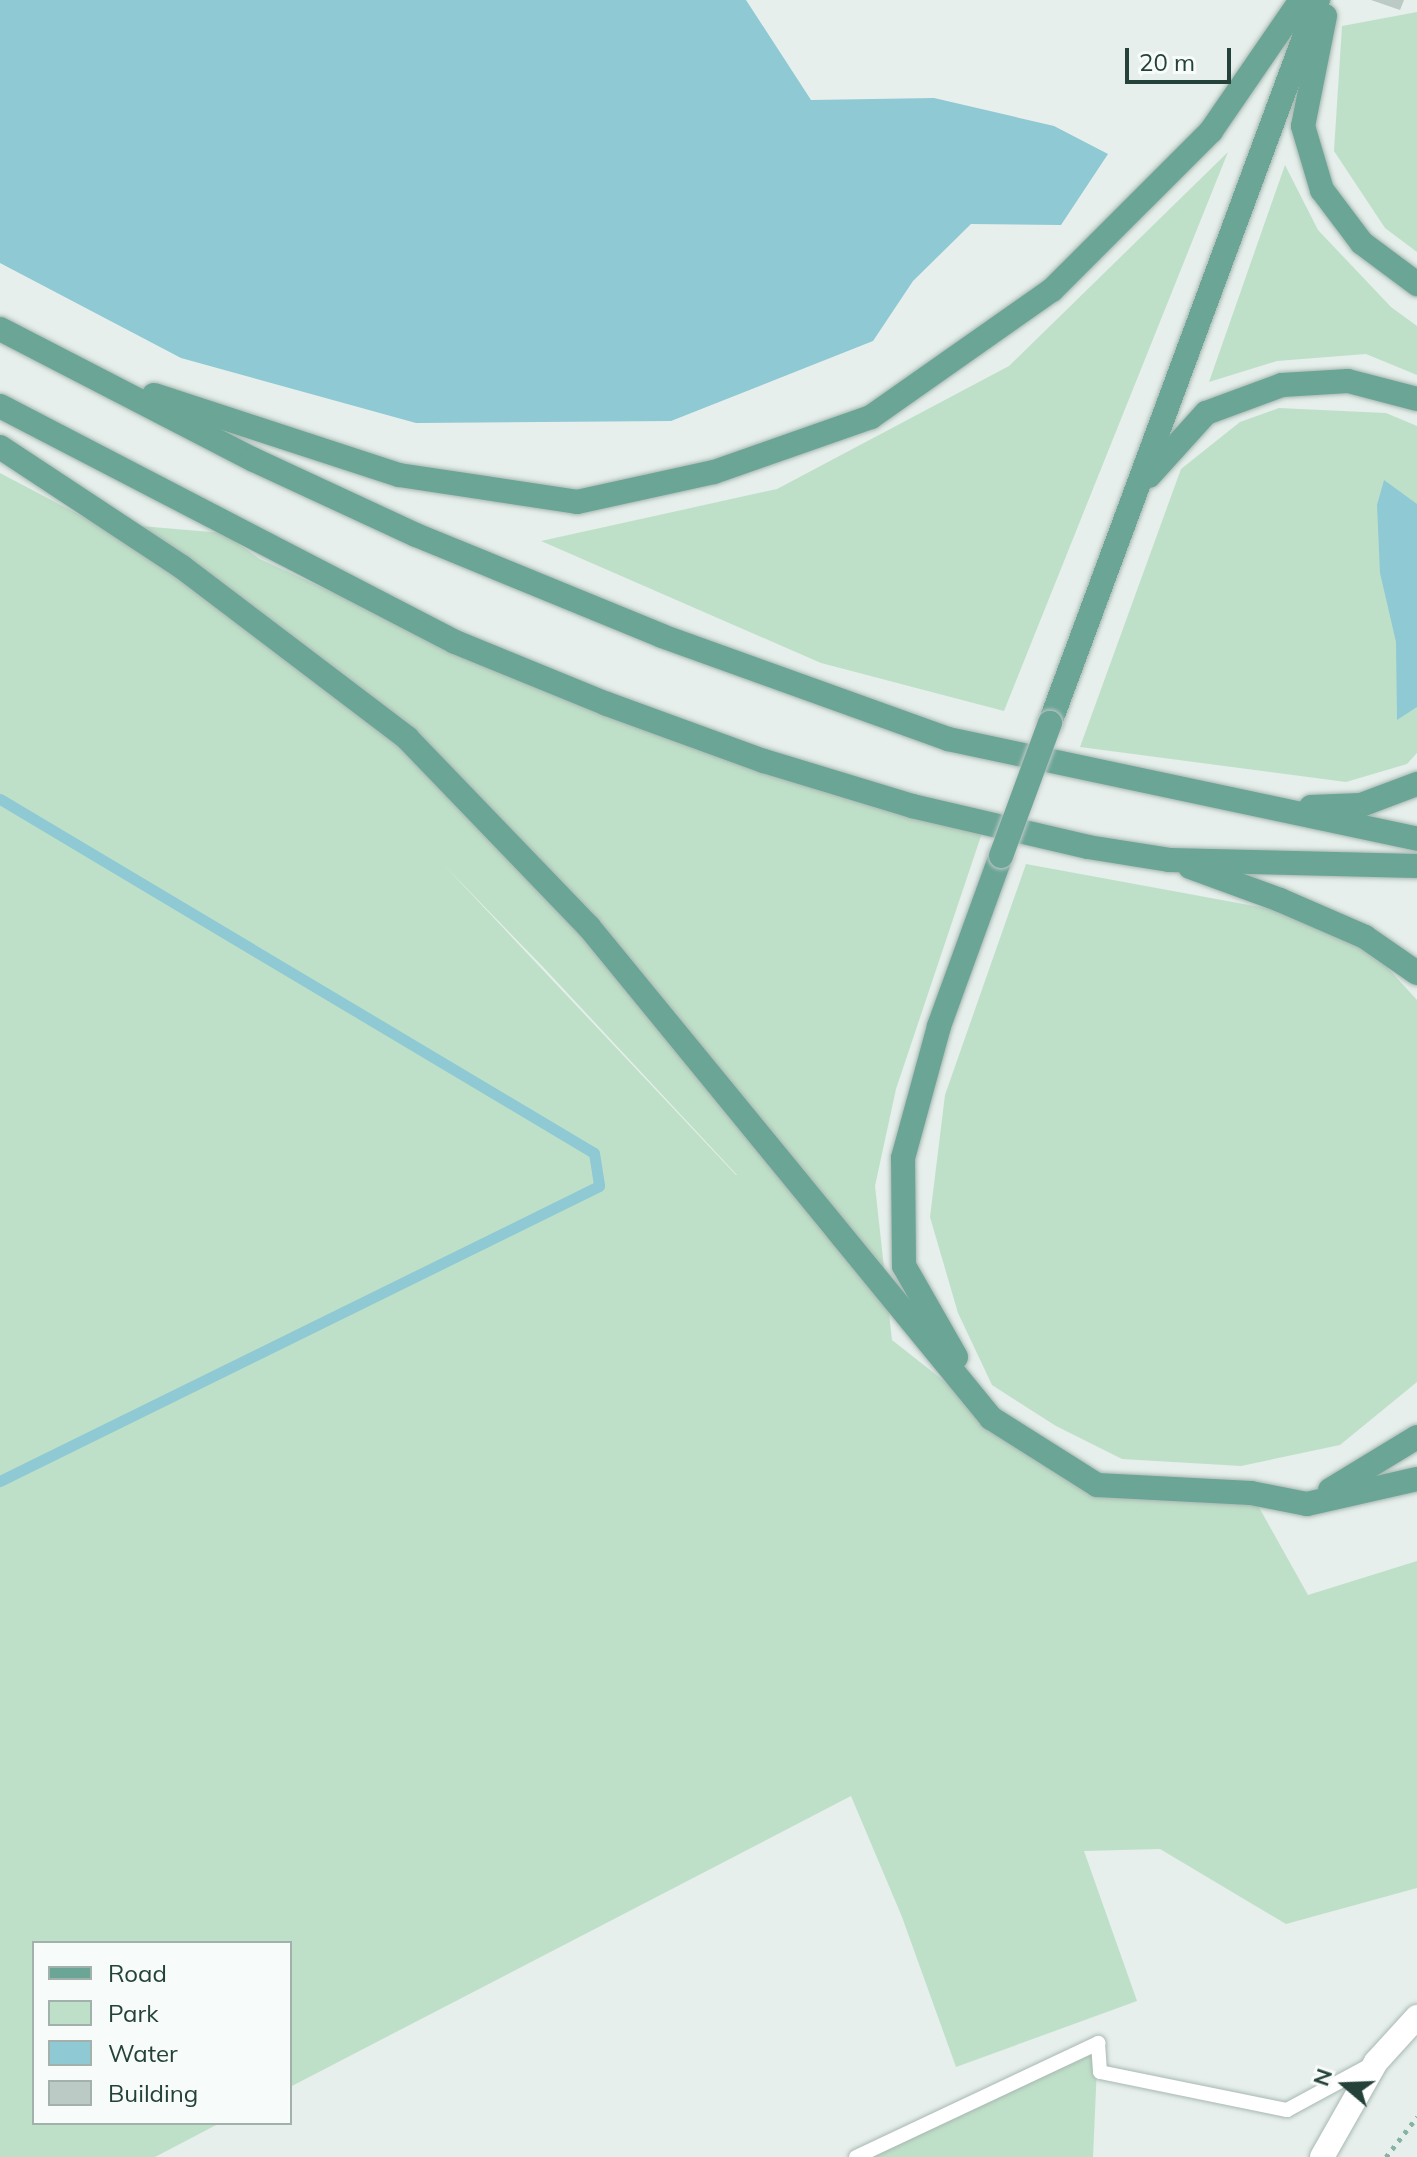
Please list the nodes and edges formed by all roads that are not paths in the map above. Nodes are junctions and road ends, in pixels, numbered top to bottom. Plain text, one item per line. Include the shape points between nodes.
1 (1301, 0) edge
2 (1318, 0) edge
3 (1328, 0) edge
4 (1417, 284) edge
5 (0, 329) edge
6 (86, 373) junction
7 (1417, 399) edge
8 (0, 406) edge
9 (0, 447) edge
10 (1139, 486) junction
11 (1417, 784) edge
12 (1276, 808) junction
13 (1417, 839) edge
14 (1169, 860) junction
15 (1417, 866) edge
16 (1417, 973) edge
17 (991, 1418) junction
18 (1417, 1437) edge
19 (1417, 1479) edge
20 (1307, 1504) junction
21 (1417, 2017) edge
22 (1376, 2062) junction
23 (856, 2157) edge
24 (1322, 2157) edge

1 - 6 main road via 1211,131 1052,290 871,417 714,472 577,502 399,475
2 - 10 main road
3 - 4 main road via 1303,126 1322,190 1362,243
5 - 6 main road
6 - 12 main road via 252,459 416,535 677,642 948,739
7 - 10 main road via 1348,381 1282,385 1206,413
8 - 14 main road via 455,642 607,704 764,761 912,806
9 - 17 main road via 182,567 407,738 589,927
10 - 17 main road, bridge via 939,1026 903,1158 904,1266
11 - 12 main road via 1361,805
12 - 13 main road
14 - 15 main road
14 - 16 main road via 1365,937
17 - 20 main road via 1097,1485 1251,1493
18 - 20 main road
19 - 20 main road
21 - 22 street
22 - 23 lane via 1287,2110 1100,2072 1098,2043
22 - 24 street

